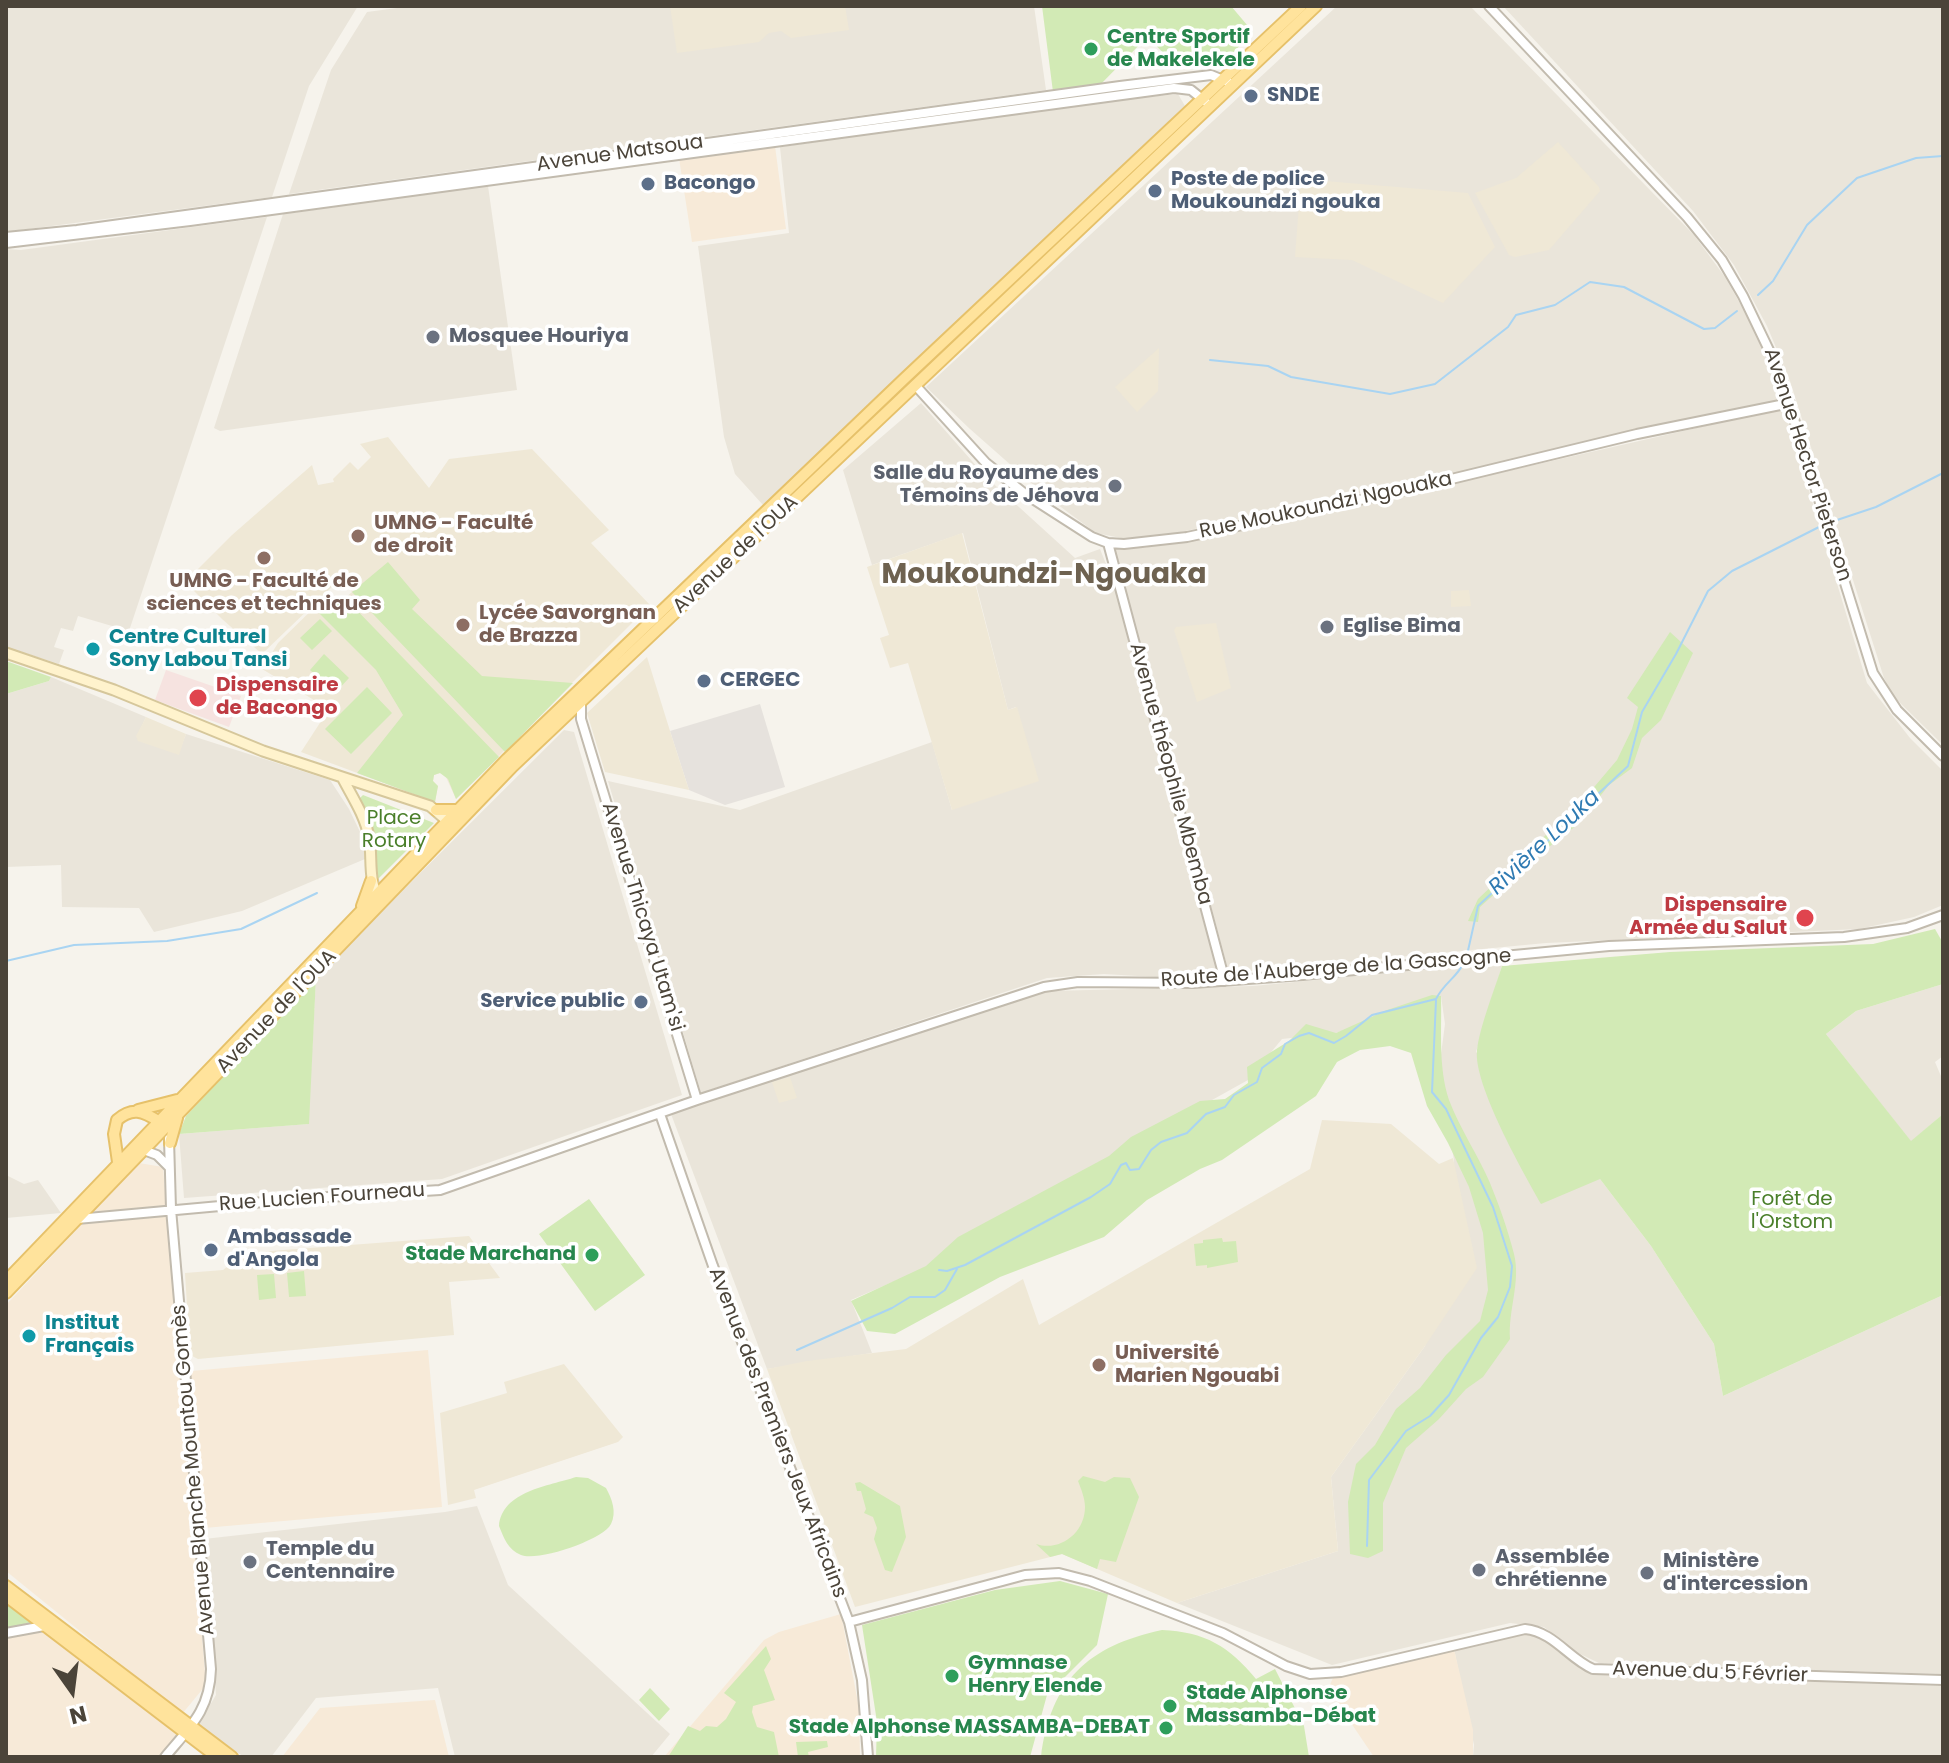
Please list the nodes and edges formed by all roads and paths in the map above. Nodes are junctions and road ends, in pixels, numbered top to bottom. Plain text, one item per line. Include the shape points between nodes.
1 (1301, 6) edge
2 (1316, 6) edge
3 (1489, 6) edge
4 (1228, 82) junction
5 (1207, 102) junction
6 (806, 133) junction
7 (6, 240) edge
8 (915, 385) junction
9 (1790, 403) junction
10 (1108, 543) junction
11 (6, 653) edge
12 (578, 698) junction
13 (558, 716) junction
14 (586, 735) junction
15 (1943, 756) edge
16 (343, 779) junction
17 (436, 810) junction
18 (457, 810) junction
19 (450, 824) junction
20 (371, 881) junction
21 (380, 898) junction
22 (359, 913) junction
23 (1943, 915) edge
24 (1225, 981) junction
25 (179, 1100) junction
26 (697, 1100) junction
27 (134, 1111) junction
28 (660, 1114) junction
29 (178, 1115) junction
30 (163, 1124) junction
31 (170, 1143) junction
32 (145, 1149) junction
33 (130, 1150) junction
34 (118, 1162) junction
35 (169, 1168) junction
36 (171, 1209) junction
37 (77, 1219) junction
38 (6, 1281) edge
39 (6, 1293) edge
40 (6, 1586) edge
41 (6, 1596) edge
42 (849, 1622) junction
43 (44, 1626) junction
44 (6, 1633) edge
45 (1943, 1680) edge
46 (188, 1730) junction
47 (165, 1757) edge
48 (217, 1757) edge
49 (232, 1757) edge
50 (868, 1757) edge

1 - 4 main road, Avenue de l'OUA
2 - 4 main road, Avenue de l'OUA
3 - 9 street, Avenue Hector Pieterson via 1712,247 1756,320
4 - 5 main road, Avenue de l'OUA
4 - 6 street, Avenue Matsoua via 1211,75 1176,79
5 - 6 street, Avenue Matsoua via 1191,90 1174,88
5 - 8 main road, Avenue de l'OUA via 1063,248
5 - 12 main road, Avenue de l'OUA via 975,312
6 - 7 street, Avenue Matsoua
8 - 10 street, Rue Moukoundzi Ngouaka via 1008,481
8 - 12 main road, Avenue de l'OUA
9 - 10 street, Rue Moukoundzi Ngouaka via 1187,537
9 - 15 street, Avenue Hector Pieterson via 1873,673 1897,710
10 - 24 street, Avenue théophile Mbemba
11 - 16 main road
12 - 13 main road, Avenue de l'OUA
12 - 14 street, Avenue Thicaya Utam'si
13 - 14 street via 578,724
13 - 18 main road, Avenue de l'OUA
13 - 19 main road, Avenue de l'OUA
14 - 26 street, Avenue Thicaya Utam'si
16 - 17 main road
16 - 20 main road via 368,832
17 - 18 main road
17 - 19 main road
18 - 19 main road, Avenue de l'OUA
19 - 21 main road, Avenue de l'OUA
20 - 21 main road
20 - 22 main road
21 - 22 main road, Avenue de l'OUA
21 - 29 main road, Avenue de l'OUA
22 - 25 main road, Avenue de l'OUA
23 - 24 street, Route de l'Auberge de la Gascogne via 1907,928 1844,937 1609,946
24 - 26 street, Route de l'Auberge de la Gascogne via 1044,987
25 - 27 main road
25 - 30 main road, Avenue de l'OUA
26 - 28 street, Rue Lucien Fourneau
27 - 30 main road
27 - 34 main road via 114,1125
28 - 36 street, Rue Lucien Fourneau via 440,1190
28 - 42 street, Avenue des Premiers Jeux Africains
29 - 30 main road, Avenue de l'OUA
29 - 31 main road
30 - 31 street, Avenue Blanche Mountou Gomès
30 - 32 main road, Avenue de l'OUA
30 - 33 main road, Avenue de l'OUA
31 - 35 street, Avenue Blanche Mountou Gomès
32 - 33 street
32 - 35 street
32 - 37 main road, Avenue de l'OUA
33 - 34 main road, Avenue de l'OUA
34 - 38 main road, Avenue de l'OUA
35 - 36 street, Avenue Blanche Mountou Gomès
36 - 37 street, Rue Lucien Fourneau
36 - 46 street, Avenue Blanche Mountou Gomès via 211,1669 208,1698
37 - 39 main road, Avenue de l'OUA
40 - 46 main road
41 - 43 main road
42 - 45 street, Avenue du 5 Février via 1025,1575 1059,1573 1223,1633 1310,1674 1341,1672 1525,1629 1546,1634 1593,1669
42 - 50 street, Avenue des Premiers Jeux Africains via 862,1680
43 - 44 street
43 - 46 main road
46 - 47 street, Avenue Blanche Mountou Gomès
46 - 48 main road
46 - 49 main road

